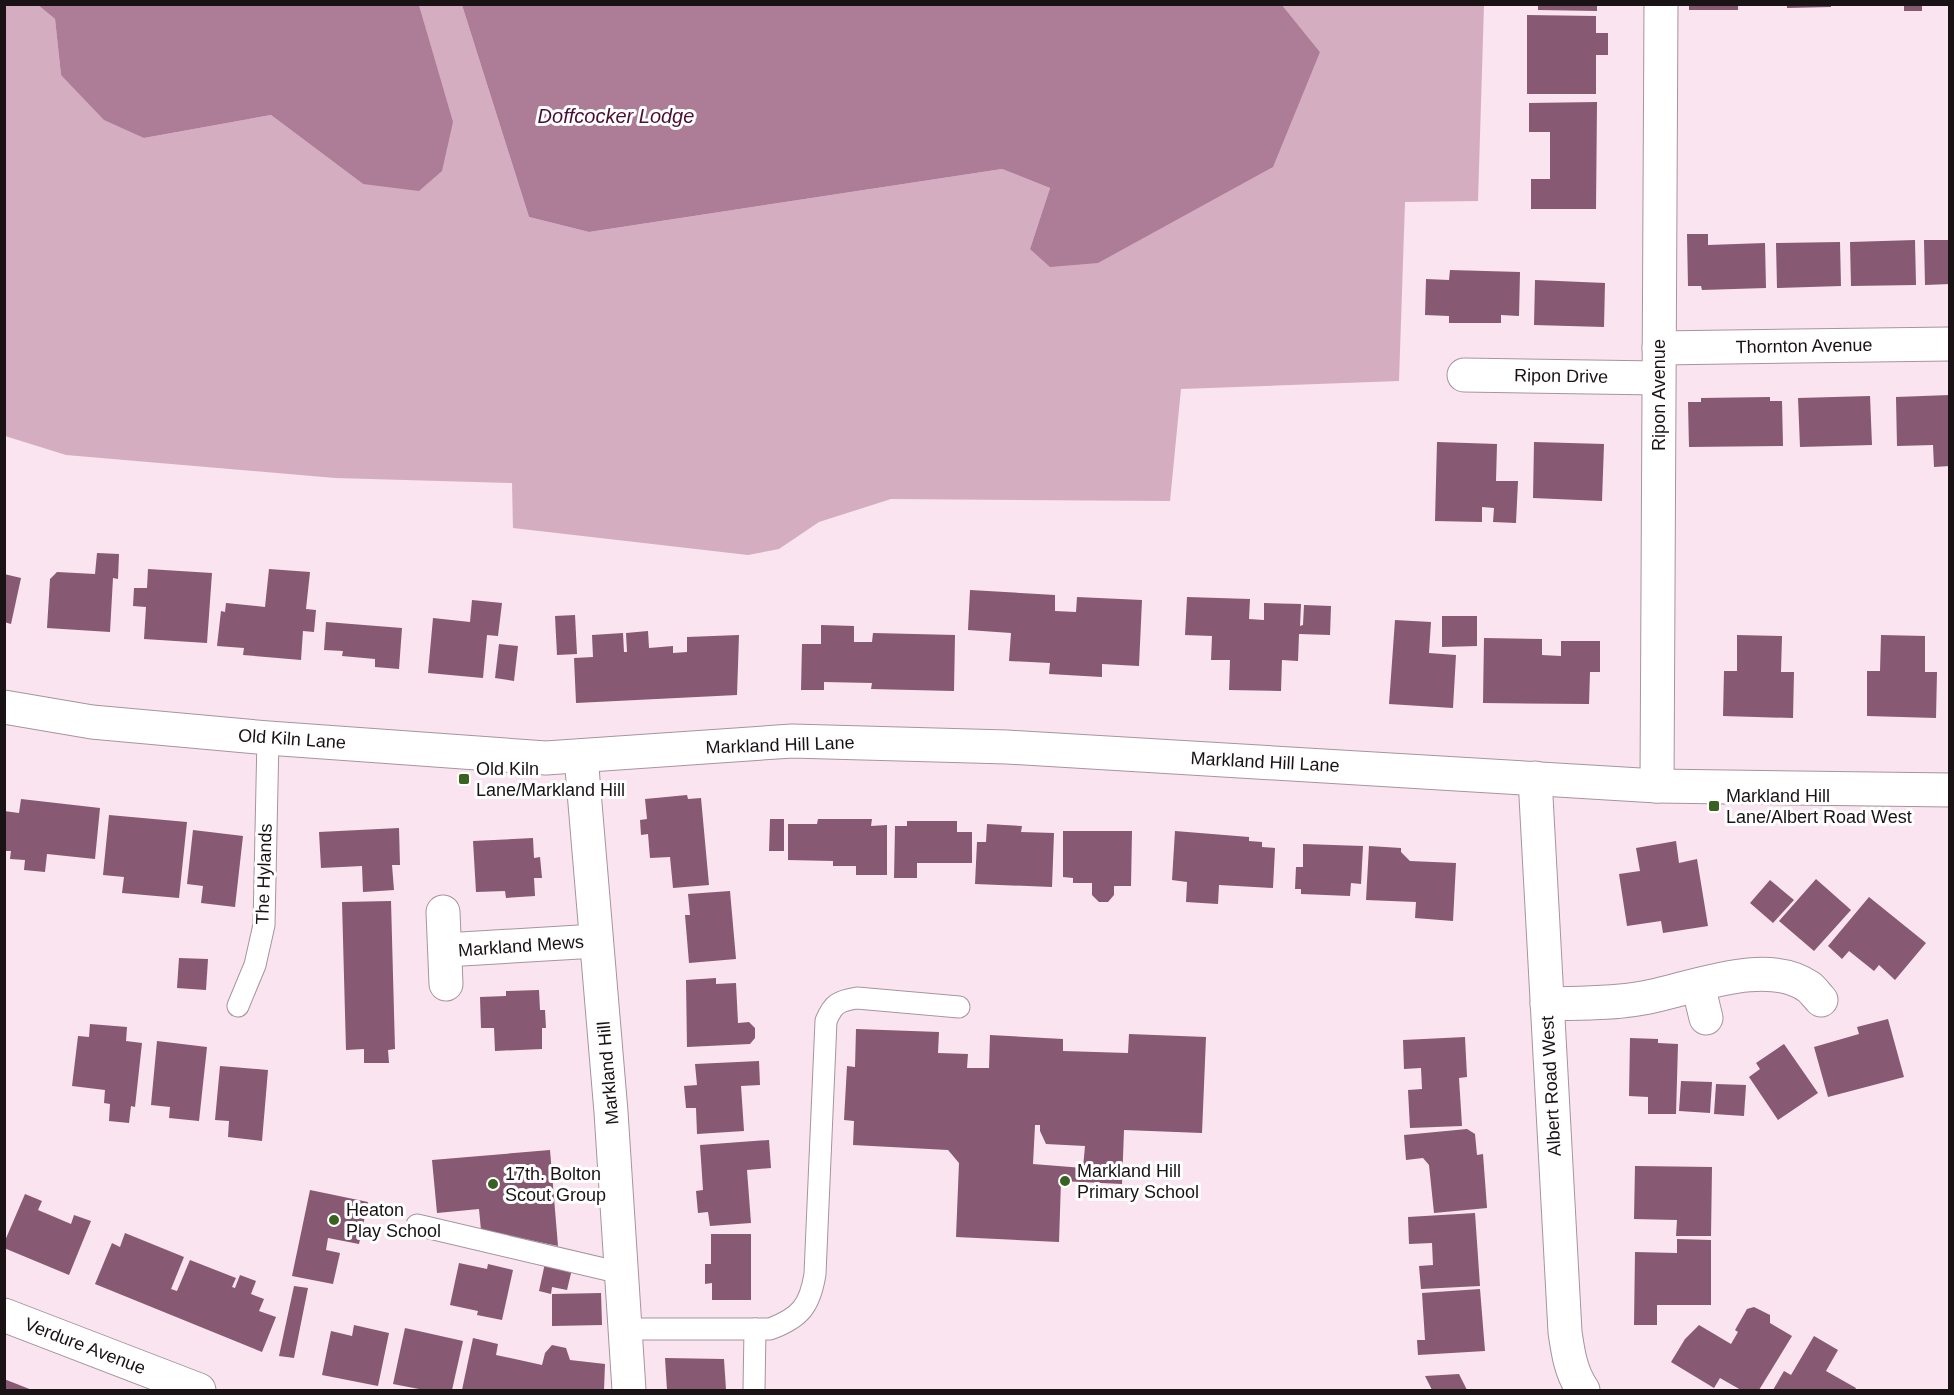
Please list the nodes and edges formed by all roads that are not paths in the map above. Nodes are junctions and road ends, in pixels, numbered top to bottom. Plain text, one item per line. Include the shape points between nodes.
1 (1661, 4) edge
2 (1950, 344) edge
3 (1659, 363) junction
4 (1464, 375) dead end
5 (4, 706) edge
6 (268, 738) junction
7 (581, 756) junction
8 (1535, 778) junction
9 (1657, 786) junction
10 (1950, 790) edge
11 (443, 912) dead end
12 (596, 941) junction
13 (445, 951) junction
14 (446, 984) dead end
15 (1698, 985) junction
16 (1821, 1000) dead end
17 (1547, 1005) junction
18 (238, 1006) dead end
19 (959, 1007) dead end
20 (1706, 1018) dead end
21 (417, 1225) dead end
22 (621, 1273) junction
23 (4, 1315) edge
24 (624, 1329) junction
25 (755, 1329) junction
26 (199, 1390) edge
27 (629, 1390) edge
28 (754, 1390) edge
29 (1583, 1390) edge

1 - 3 street, Ripon Avenue
2 - 3 street, Thornton Avenue
3 - 4 street, Ripon Drive
3 - 9 street, Ripon Avenue
5 - 6 street, Old Kiln Lane via 92,722
6 - 7 street, Old Kiln Lane via 546,758
6 - 18 lane, The Hylands via 264,925 255,965
7 - 8 street, Markland Hill Lane via 826,741 1007,747
7 - 12 street, Markland Hill
8 - 9 street, Markland Hill Lane
8 - 17 street, Albert Road West
9 - 10 street, Markland Hill Lane
11 - 13 street, Markland Mews
12 - 13 street, Markland Mews
12 - 22 street, Markland Hill
13 - 14 street, Markland Mews
15 - 16 street via 1755,974 1777,976 1809,987
15 - 17 street via 1626,1001
15 - 20 street
17 - 29 street, Albert Road West via 1565,1332 1568,1356
19 - 25 lane via 856,998 832,1008 826,1021 812,1294 803,1310 788,1322 770,1329
21 - 22 lane
22 - 24 street, Markland Hill
23 - 26 street, Verdure Avenue
24 - 25 lane
24 - 27 street, Markland Hill
25 - 28 lane

